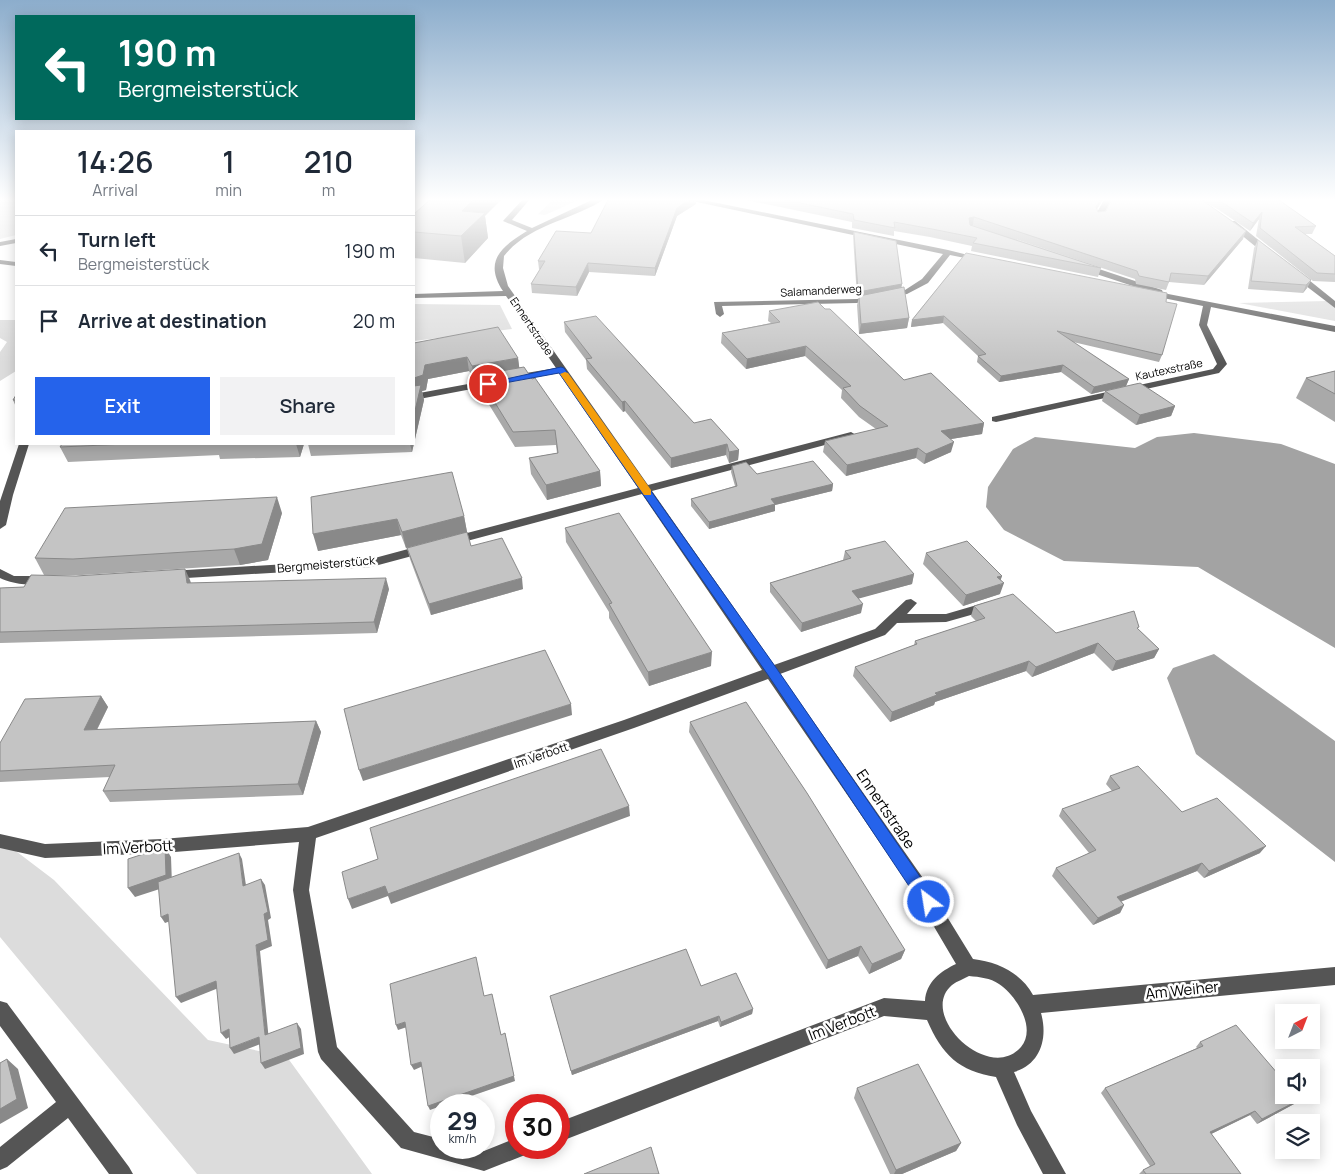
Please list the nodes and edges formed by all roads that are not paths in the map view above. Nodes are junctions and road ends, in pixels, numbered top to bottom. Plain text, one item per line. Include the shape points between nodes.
1 (502, 253) edge
2 (947, 253) edge
3 (952, 253) edge
4 (1268, 253) edge
5 (1275, 258) edge
6 (993, 261) edge
7 (0, 262) edge
8 (1074, 263) edge
9 (15, 264) edge
10 (1290, 270) edge
11 (1100, 283) edge
12 (510, 293) junction
13 (415, 296) edge
14 (1177, 298) junction
15 (1207, 304) junction
16 (1335, 305) edge
17 (720, 314) dead end
18 (1335, 329) edge
19 (561, 370) junction
20 (415, 397) edge
21 (996, 419) dead end
22 (851, 435) edge
23 (24, 445) edge
24 (646, 490) junction
25 (0, 526) edge
26 (0, 573) edge
27 (162, 576) edge
28 (56, 580) edge
29 (911, 603) dead end
30 (995, 603) edge
31 (894, 619) junction
32 (772, 672) junction
33 (308, 834) junction
34 (0, 841) edge
35 (968, 967) junction
36 (1335, 976) edge
37 (1030, 1006) junction
38 (0, 1010) edge
39 (933, 1011) junction
40 (1002, 1067) junction
41 (71, 1103) junction
42 (570, 1128) edge
43 (505, 1153) edge
44 (0, 1160) edge
45 (122, 1174) edge
46 (1055, 1174) edge

1 - 12 street, Ennertstraße via 498,266 504,286
2 - 17 street, Salamanderweg via 925,281 907,292 857,301 717,304
3 - 6 street
4 - 5 street
7 - 9 street
8 - 14 street
10 - 16 street
11 - 14 street
12 - 13 street
12 - 19 street, Ennertstraße
14 - 15 street
15 - 18 street
15 - 21 street, Kautexstraße via 1203,325 1222,364 1216,371
19 - 20 street
19 - 24 street, Ennertstraße
22 - 24 street
23 - 25 street
24 - 27 street, Bergmeisterstück via 371,563
24 - 32 street, Ennertstraße
26 - 28 street via 12,580
29 - 31 street
30 - 31 street via 946,618
31 - 32 street via 880,632
32 - 33 street, Im Verbott
32 - 35 street, Ennertstraße via 919,886
33 - 34 street, Im Verbott via 162,846 45,850
33 - 43 street via 302,890 328,1052 408,1141 484,1160
35 - 37 street via 994,972 1010,981
35 - 39 street via 952,972 941,981 934,994
36 - 37 street, Am Weiher
37 - 40 street via 1035,1038 1029,1052 1018,1062
38 - 41 street
39 - 40 street via 945,1039 957,1052 972,1061
39 - 42 street, Im Verbott via 884,1007
40 - 46 street via 1024,1118
41 - 44 street
41 - 45 street

